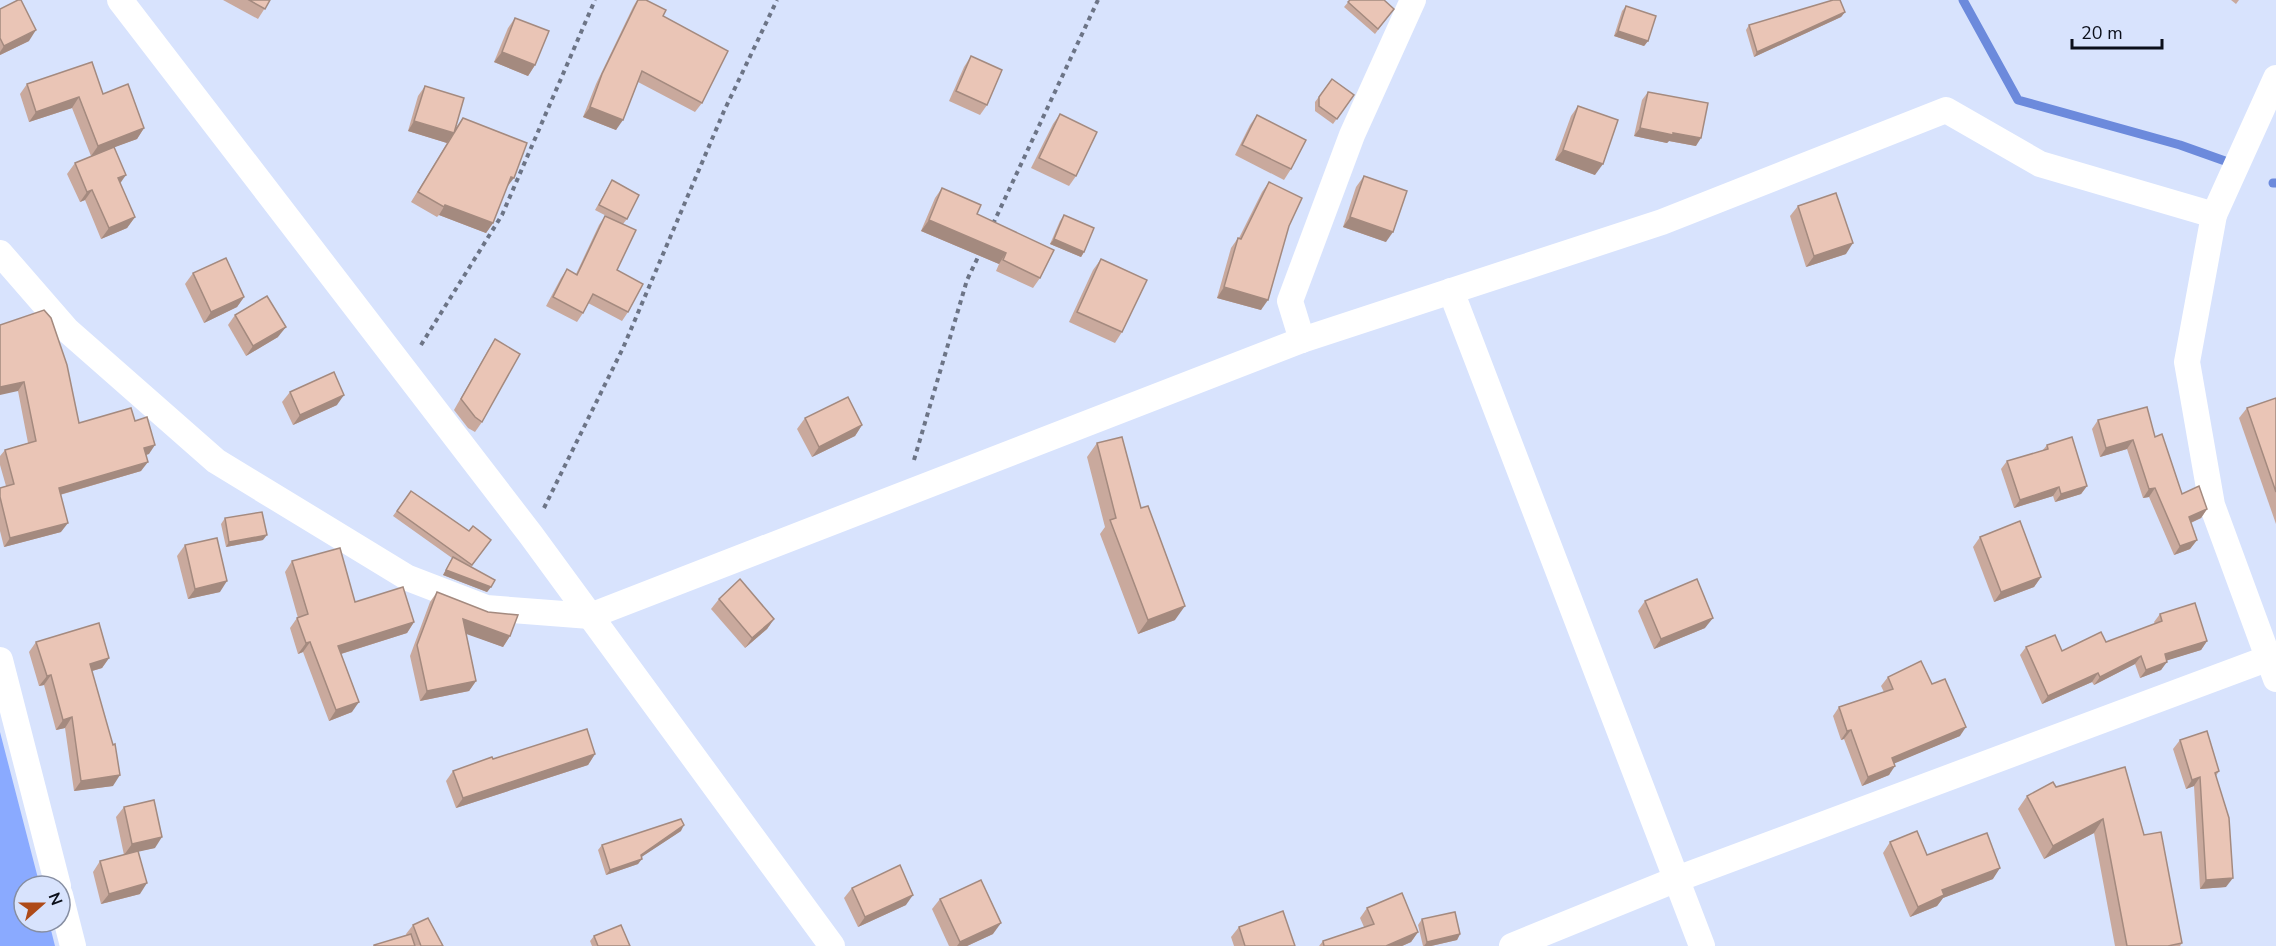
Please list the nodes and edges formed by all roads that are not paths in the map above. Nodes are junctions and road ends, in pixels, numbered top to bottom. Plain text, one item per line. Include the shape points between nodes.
1 (120, 0) edge
2 (1413, 0) edge
3 (2276, 78) edge
4 (2214, 215) junction
5 (0, 253) edge
6 (1451, 291) junction
7 (1302, 339) junction
8 (590, 616) junction
9 (0, 660) edge
10 (2272, 668) edge
11 (55, 874) edge
12 (1677, 879) junction
13 (832, 946) edge
14 (1512, 946) edge
15 (1702, 946) edge

1 - 8 street
2 - 7 street via 1352,135 1290,301
3 - 4 street
4 - 6 street via 2040,164 1946,110 1662,222
4 - 10 street via 2187,362 2212,505
5 - 8 street via 67,330 216,461 408,578 486,608
6 - 7 street
6 - 12 street
7 - 8 street
8 - 13 street
9 - 11 street
10 - 12 street
12 - 14 street
12 - 15 street

